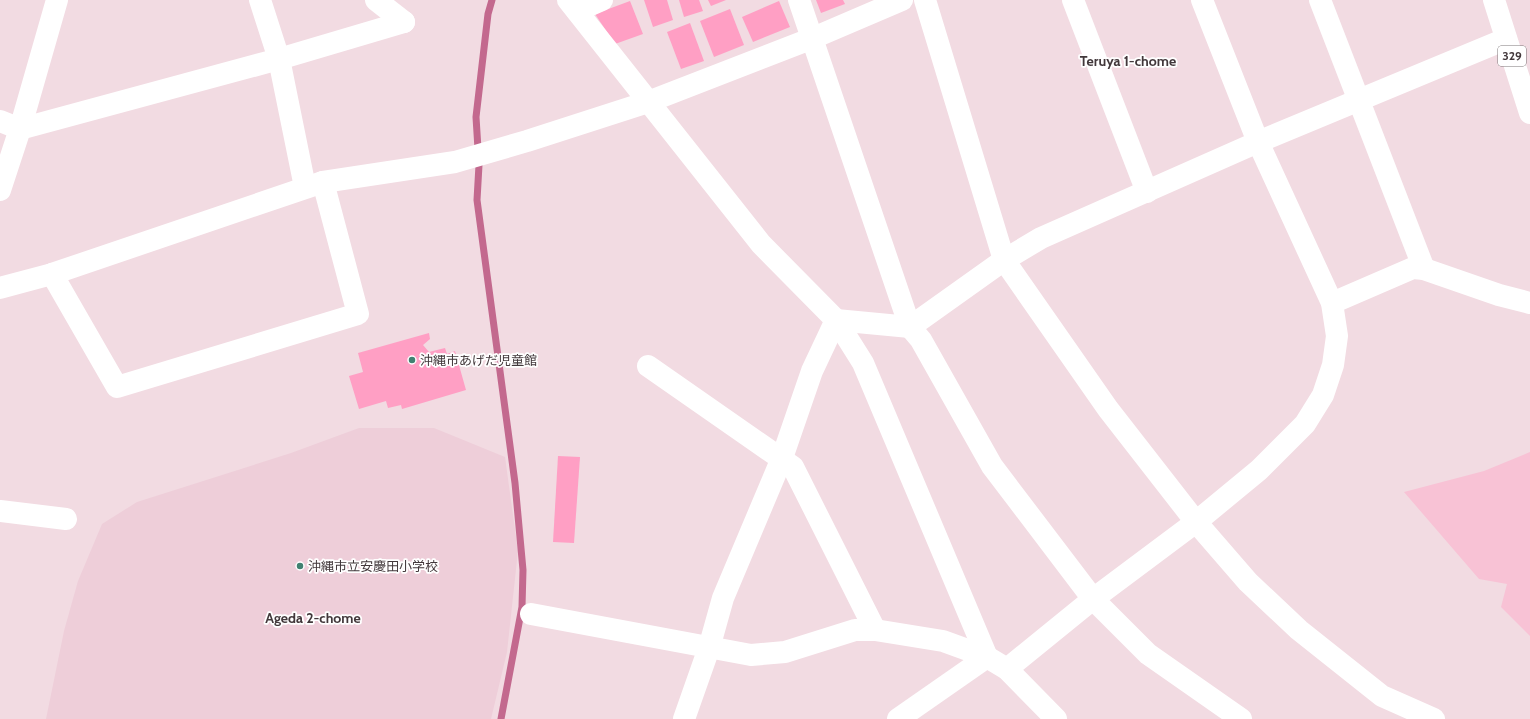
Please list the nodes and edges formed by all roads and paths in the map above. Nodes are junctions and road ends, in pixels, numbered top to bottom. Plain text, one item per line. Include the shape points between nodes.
1 (57, 0) edge
2 (260, 0) edge
3 (376, 0) edge
4 (602, 0) edge
5 (799, 0) edge
6 (902, 0) edge
7 (925, 0) edge
8 (1073, 0) edge
9 (1202, 0) edge
10 (1320, 0) edge
11 (1494, 0) edge
12 (573, 5) edge
13 (813, 38) junction
14 (1506, 39) junction
15 (278, 60) junction
16 (1359, 100) junction
17 (648, 102) junction
18 (1530, 113) edge
19 (0, 121) edge
20 (20, 129) junction
21 (1258, 142) junction
22 (314, 184) junction
23 (0, 190) edge
24 (1147, 192) junction
25 (1004, 260) junction
26 (1424, 269) junction
27 (52, 274) junction
28 (0, 288) edge
29 (1530, 303) edge
30 (1332, 308) junction
31 (836, 320) junction
32 (910, 327) junction
33 (648, 366) dead end
34 (782, 458) junction
35 (0, 511) edge
36 (66, 519) dead end
37 (1196, 522) junction
38 (1093, 599) junction
39 (531, 614) dead end
40 (875, 630) junction
41 (709, 648) junction
42 (987, 657) junction
43 (1007, 669) junction
44 (684, 719) edge
45 (898, 719) edge
46 (1056, 719) edge
47 (1241, 719) edge
48 (1434, 719) edge

1 - 20 main road
2 - 15 main road
3 - 15 main road via 404,22
4 - 12 main road
5 - 13 main road
6 - 13 main road
7 - 25 main road
8 - 24 main road
9 - 21 main road
10 - 16 main road
11 - 14 main road, 329
12 - 17 main road
13 - 17 main road
13 - 32 main road
14 - 16 main road
14 - 18 main road, 329
15 - 20 main road
15 - 22 main road
16 - 21 main road
16 - 26 main road
17 - 22 main road via 455,162
17 - 31 main road via 761,244
19 - 20 main road
20 - 23 main road
21 - 24 main road
21 - 30 main road
22 - 27 main road
22 - 27 main road via 358,314 117,387
24 - 25 main road via 1041,238
25 - 32 main road
25 - 37 main road via 1108,409
26 - 29 main road
26 - 30 main road via 1413,268
27 - 28 main road
30 - 37 main road via 1337,336 1333,365 1323,396 1305,424 1259,470
31 - 32 main road
31 - 34 main road via 812,371
31 - 42 main road via 863,363
32 - 38 main road via 921,340 992,466
33 - 34 main road
34 - 40 main road via 793,467
34 - 41 main road via 723,598
35 - 36 main road
37 - 38 main road
37 - 48 main road via 1248,582 1300,630 1382,696
38 - 43 main road
38 - 47 main road via 1148,654
39 - 41 main road
40 - 41 main road via 855,630 785,652 750,655
40 - 42 main road via 943,641
41 - 44 main road
42 - 43 main road
42 - 45 main road
43 - 46 main road

